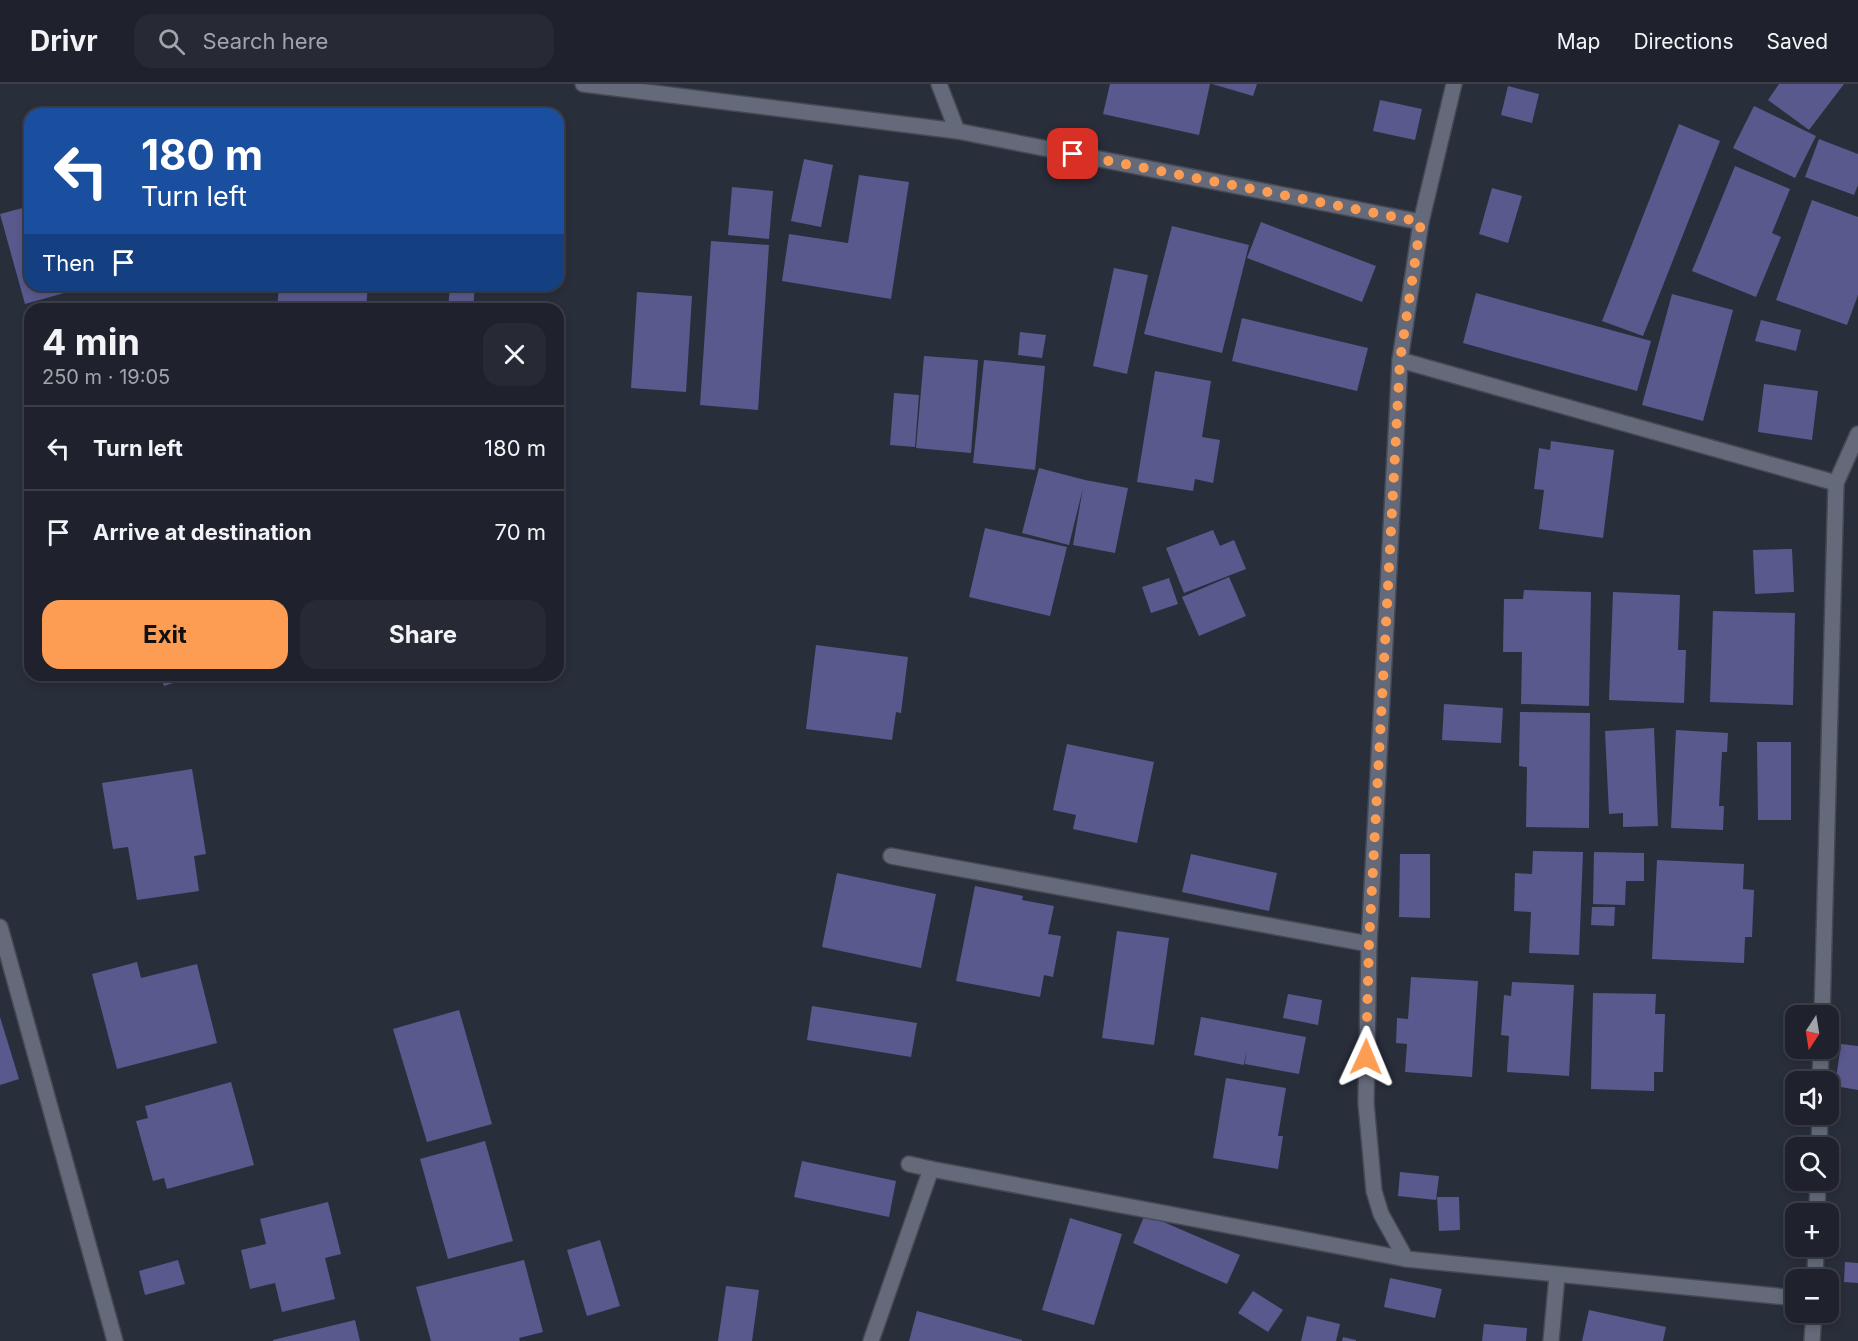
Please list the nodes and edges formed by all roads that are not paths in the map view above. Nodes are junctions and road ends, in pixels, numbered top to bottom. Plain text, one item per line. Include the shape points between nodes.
1 (583, 84) edge
2 (939, 84) edge
3 (1454, 84) edge
4 (957, 131) junction
5 (1421, 222) junction
6 (1400, 360) junction
7 (1858, 435) edge
8 (1836, 483) junction
9 (891, 856) dead end
10 (0, 927) edge
11 (1369, 944) junction
12 (1822, 1005) edge
13 (909, 1164) dead end
14 (931, 1169) junction
15 (1406, 1259) junction
16 (1557, 1276) junction
17 (1785, 1297) edge
18 (1813, 1323) edge
19 (115, 1341) edge
20 (871, 1341) edge
21 (1551, 1341) edge
22 (1812, 1341) edge

1 - 4 street
2 - 4 street
3 - 5 street
4 - 5 street
5 - 6 street
6 - 8 street
6 - 11 street
7 - 8 street
8 - 12 street
9 - 11 street
10 - 19 street
11 - 15 street via 1366,1103 1374,1191 1381,1214
13 - 14 street
14 - 15 street
14 - 20 street
15 - 16 street
16 - 17 street
16 - 21 street
18 - 22 street

